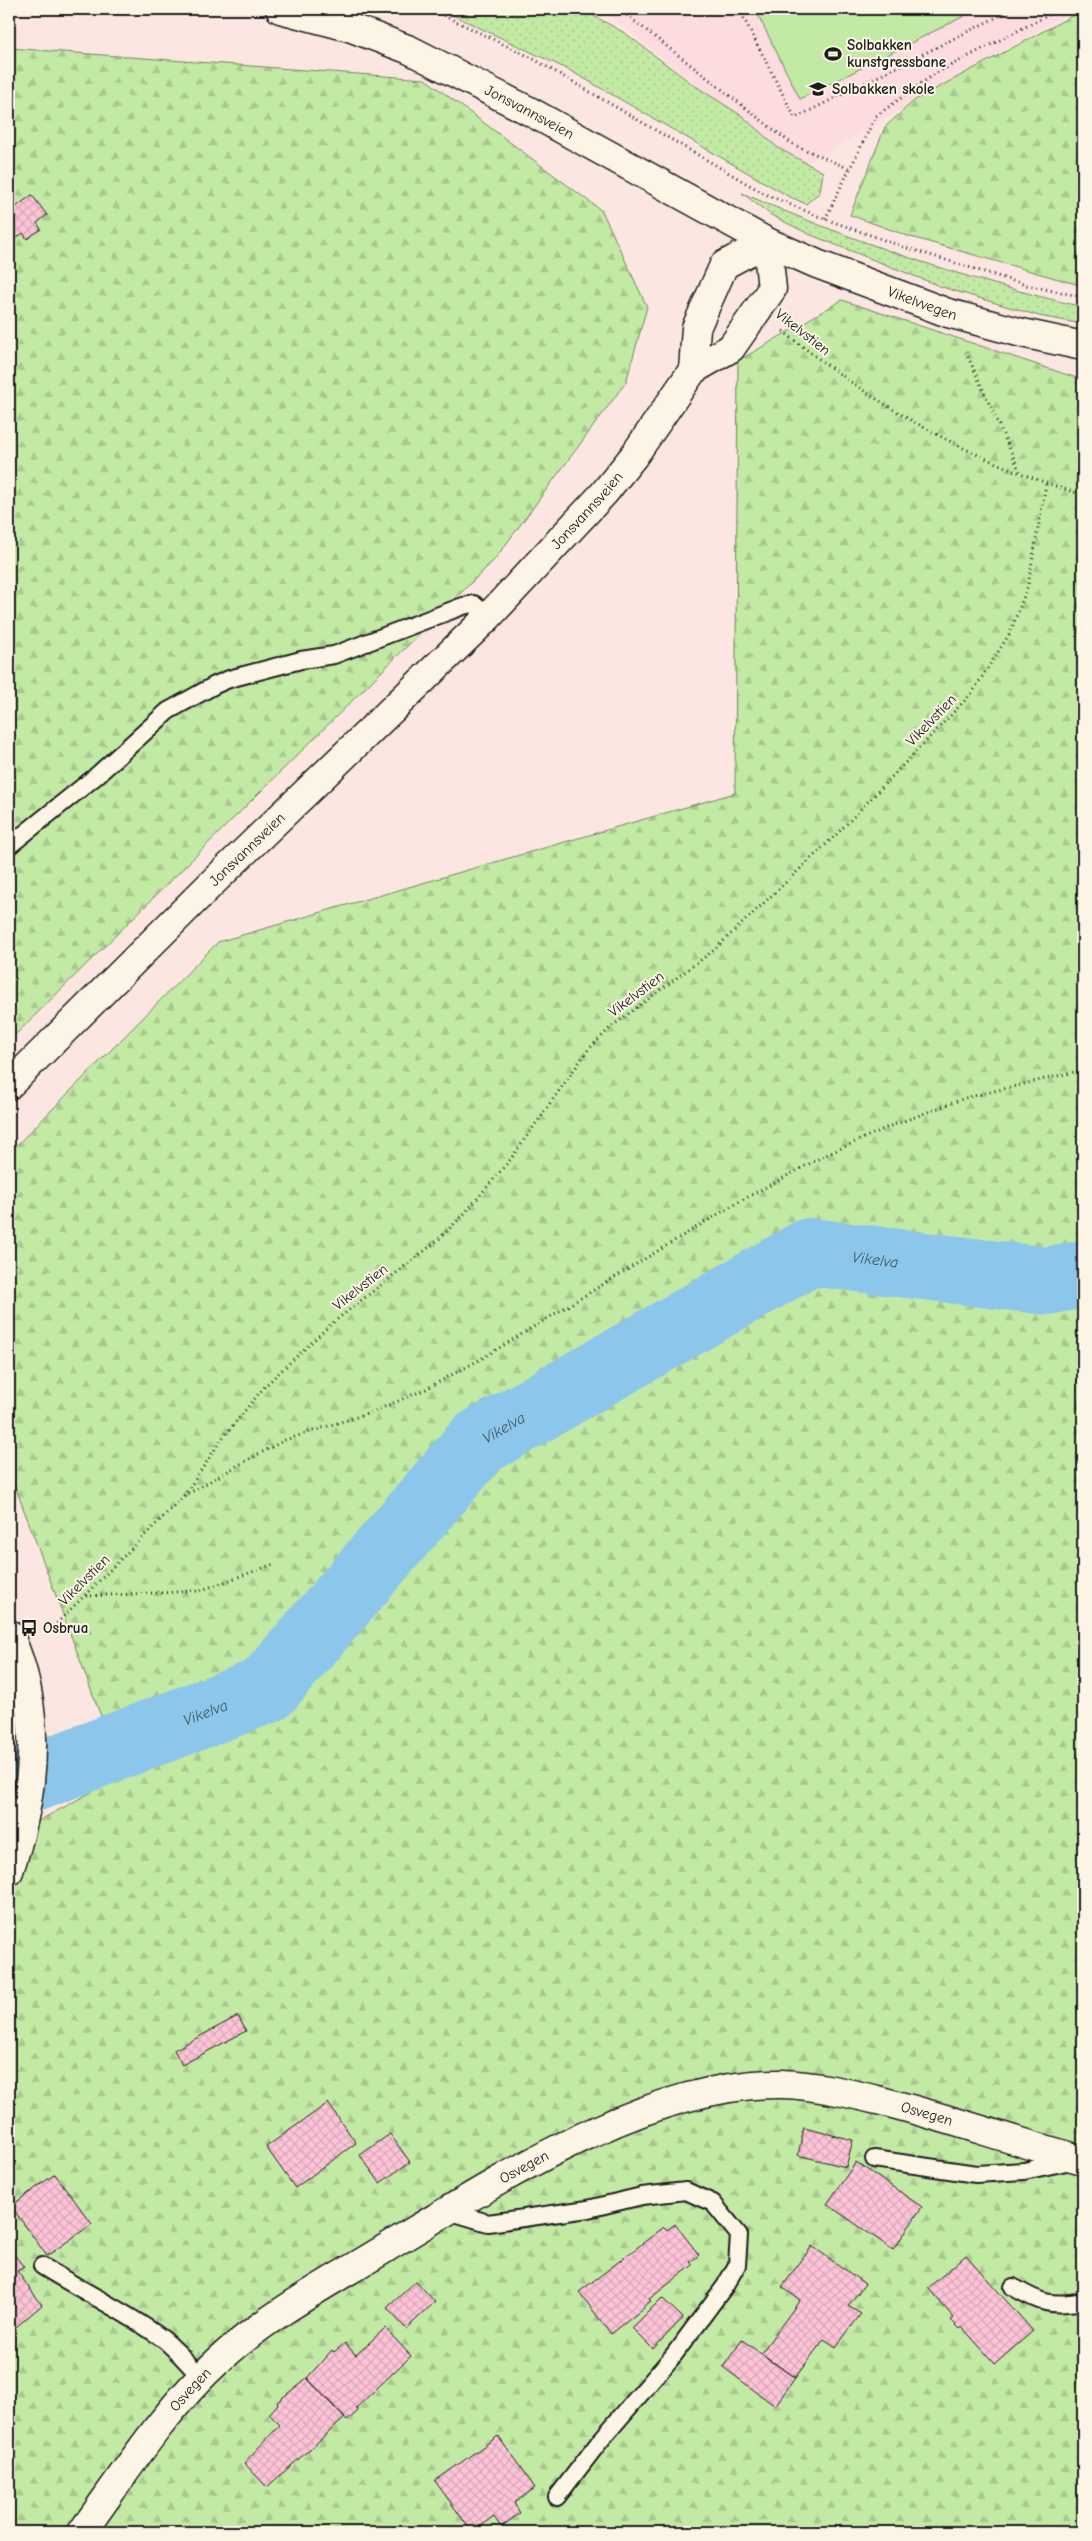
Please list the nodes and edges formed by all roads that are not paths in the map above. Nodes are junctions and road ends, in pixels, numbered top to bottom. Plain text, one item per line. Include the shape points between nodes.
1 (280, 9) edge
2 (767, 242) junction
3 (1083, 346) edge
4 (693, 370) junction
5 (488, 617) junction
6 (9, 846) edge
7 (9, 1085) edge
8 (9, 1634) edge
9 (14, 1662) edge
10 (9, 1869) edge
11 (874, 2158) dead end
12 (1082, 2160) edge
13 (448, 2211) junction
14 (42, 2266) dead end
15 (1013, 2287) dead end
16 (1083, 2301) edge
17 (201, 2377) junction
18 (557, 2498) dead end
19 (82, 2532) edge

1 - 2 main road, Jonsvannsveien via 350,27 410,50 539,116
2 - 3 main road, Vikelvvegen via 948,313
2 - 4 main road via 724,265 696,328
2 - 4 main road, Jonsvannsveien via 772,289 731,348
4 - 5 main road, Jonsvannsveien via 604,493
5 - 6 lane via 474,604 463,606 334,655 292,663 215,685 168,712 95,777
5 - 7 main road, Jonsvannsveien via 212,882
8 - 9 main road
9 - 10 main road via 29,1690 33,1721 30,1782
11 - 12 lane via 976,2174 1024,2171
12 - 13 main road, Osvegen via 917,2110 841,2092 782,2084 728,2089 672,2102 588,2135 491,2184
13 - 17 main road, Osvegen via 302,2297
13 - 18 lane via 488,2223 686,2191 713,2204 739,2235 737,2265 725,2286 673,2356 600,2441
14 - 17 lane via 112,2305 165,2340
15 - 16 lane via 1040,2302 1070,2304
17 - 19 main road, Osvegen via 183,2395

